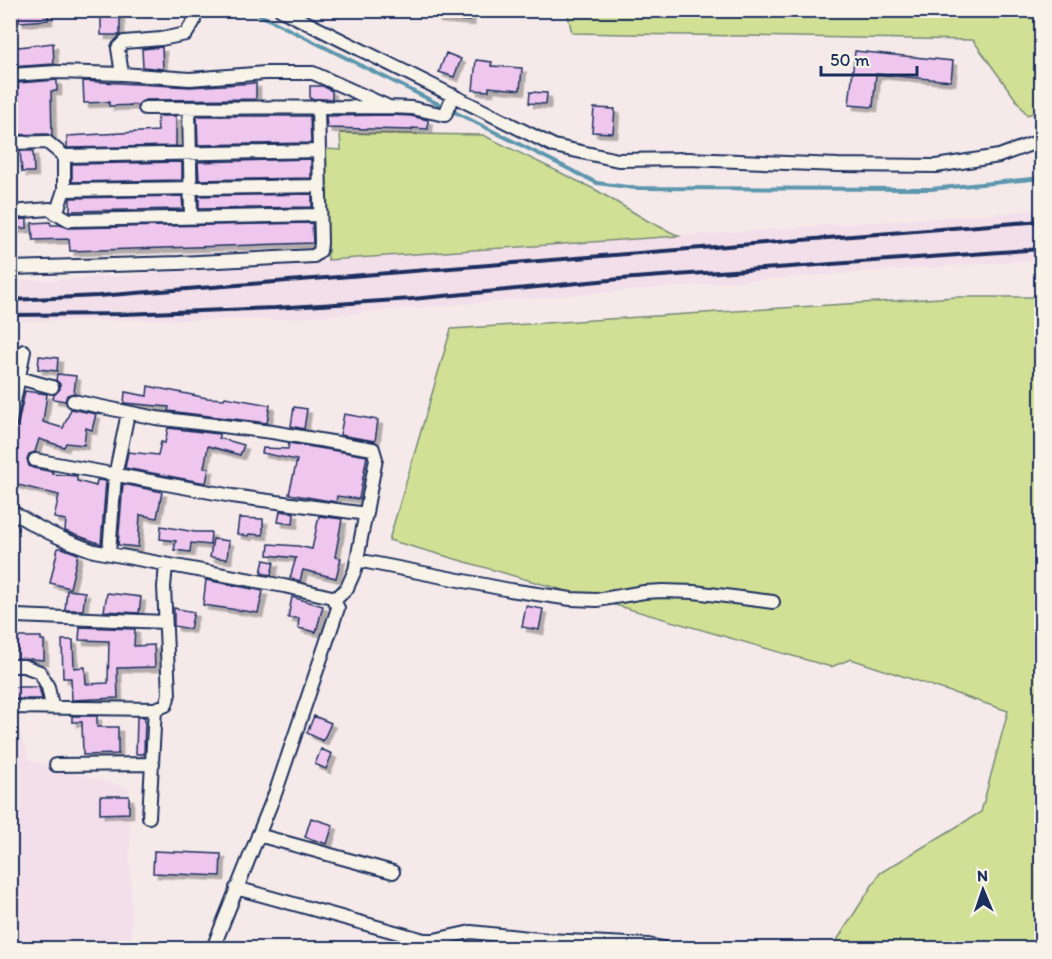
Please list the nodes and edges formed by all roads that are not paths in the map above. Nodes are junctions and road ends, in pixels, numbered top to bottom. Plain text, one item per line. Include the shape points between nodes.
1 (193, 10) edge
2 (281, 10) edge
3 (122, 74) junction
4 (10, 75) edge
5 (453, 95) junction
6 (318, 106) junction
7 (389, 107) junction
8 (145, 108) dead end
9 (189, 108) junction
10 (1041, 140) edge
11 (10, 143) edge
12 (319, 151) junction
13 (190, 154) junction
14 (64, 156) junction
15 (319, 186) junction
16 (190, 188) junction
17 (64, 190) junction
18 (10, 212) edge
19 (56, 214) junction
20 (320, 215) junction
21 (191, 218) junction
22 (10, 268) edge
23 (24, 351) dead end
24 (19, 378) junction
25 (52, 387) dead end
26 (73, 401) dead end
27 (128, 413) junction
28 (10, 422) edge
29 (35, 460) dead end
30 (115, 476) junction
31 (10, 510) edge
32 (367, 514) junction
33 (109, 553) junction
34 (357, 560) junction
35 (166, 565) junction
36 (335, 600) junction
37 (772, 602) dead end
38 (16, 616) dead end
39 (165, 622) junction
40 (10, 666) edge
41 (52, 706) junction
42 (10, 707) edge
43 (155, 709) junction
44 (153, 764) junction
45 (56, 765) dead end
46 (149, 816) dead end
47 (258, 835) junction
48 (393, 872) dead end
49 (236, 888) junction
50 (213, 948) edge
51 (663, 948) edge

1 - 3 street via 194,21 186,34 120,45
2 - 5 street
3 - 4 street
3 - 7 street via 190,79 313,73
5 - 7 street via 446,113
5 - 10 street via 554,146 618,160 936,166 999,156
6 - 7 street
6 - 9 street
6 - 12 street
8 - 9 street
9 - 13 street
11 - 14 street via 47,142
12 - 13 street
12 - 15 street
13 - 14 street
13 - 16 street
14 - 17 street
15 - 16 street
15 - 20 street
16 - 17 street
16 - 21 street
17 - 19 street
18 - 19 street via 50,209
19 - 21 street via 69,220
20 - 21 street
20 - 22 street via 320,252 314,255
23 - 24 street
24 - 25 street
24 - 28 street
26 - 27 street
27 - 30 street
27 - 32 street via 369,447 376,453 376,459
29 - 30 street
30 - 32 street
30 - 33 street
31 - 33 street via 75,545
32 - 34 street
33 - 35 street
34 - 36 street via 347,588
34 - 37 street via 571,599 605,600 663,591
35 - 36 street via 284,586
35 - 39 street
36 - 47 street via 338,608
38 - 39 street
39 - 43 street via 168,700 162,708
40 - 41 street via 40,672
41 - 42 street
41 - 43 street
43 - 44 street
44 - 45 street
44 - 46 street
47 - 48 street
47 - 49 street
49 - 50 street
49 - 51 street via 424,940 471,932

